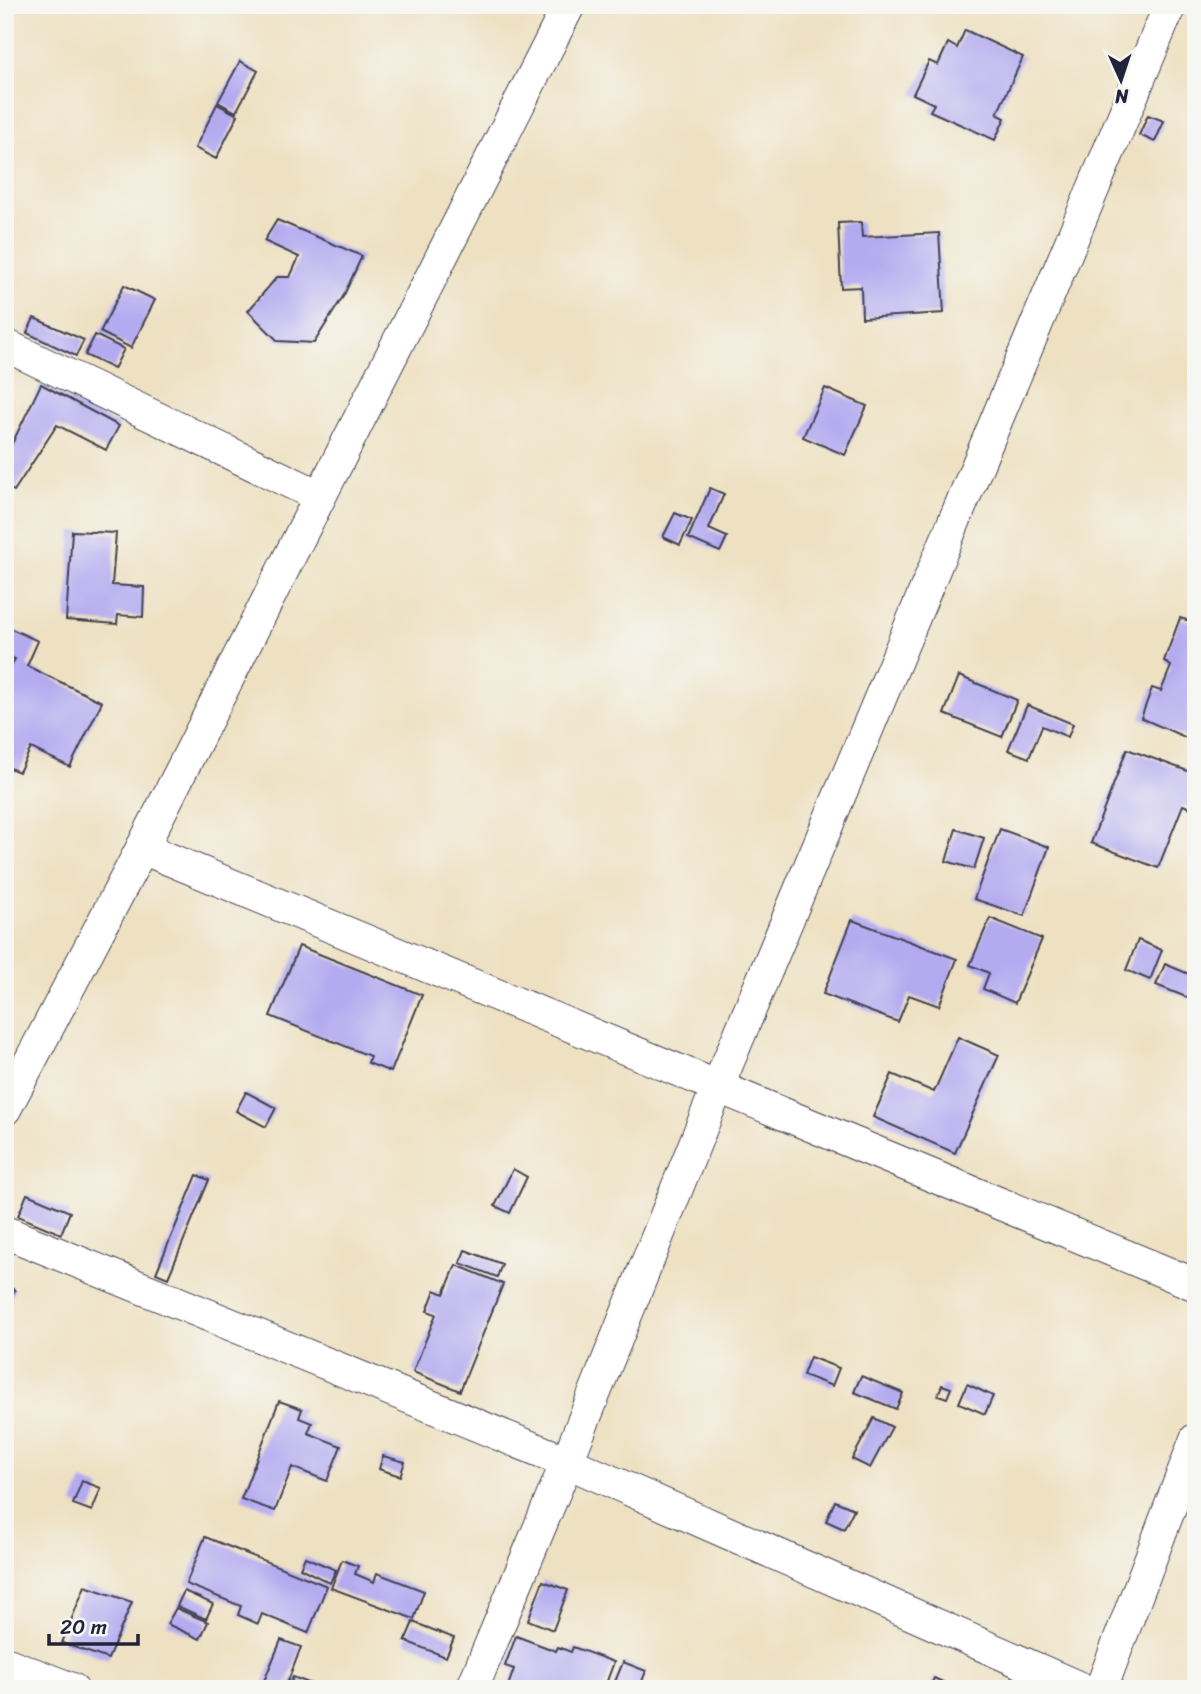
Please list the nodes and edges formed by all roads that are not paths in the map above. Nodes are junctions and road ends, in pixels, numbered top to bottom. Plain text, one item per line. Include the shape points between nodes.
1 (569, 5) edge
2 (1170, 5) edge
3 (5, 345) edge
4 (319, 496) junction
5 (142, 848) junction
6 (718, 1086) junction
7 (5, 1108) edge
8 (5, 1232) edge
9 (1196, 1285) edge
10 (1196, 1439) edge
11 (567, 1462) junction
12 (5, 1662) edge
13 (72, 1689) edge
14 (472, 1689) edge
15 (1082, 1689) edge
16 (1101, 1689) edge

1 - 4 street
2 - 6 street
3 - 4 street
4 - 5 street
5 - 6 street
5 - 7 street
6 - 9 street
6 - 11 street
8 - 11 street
10 - 16 street
11 - 14 street
11 - 15 street
12 - 13 street

